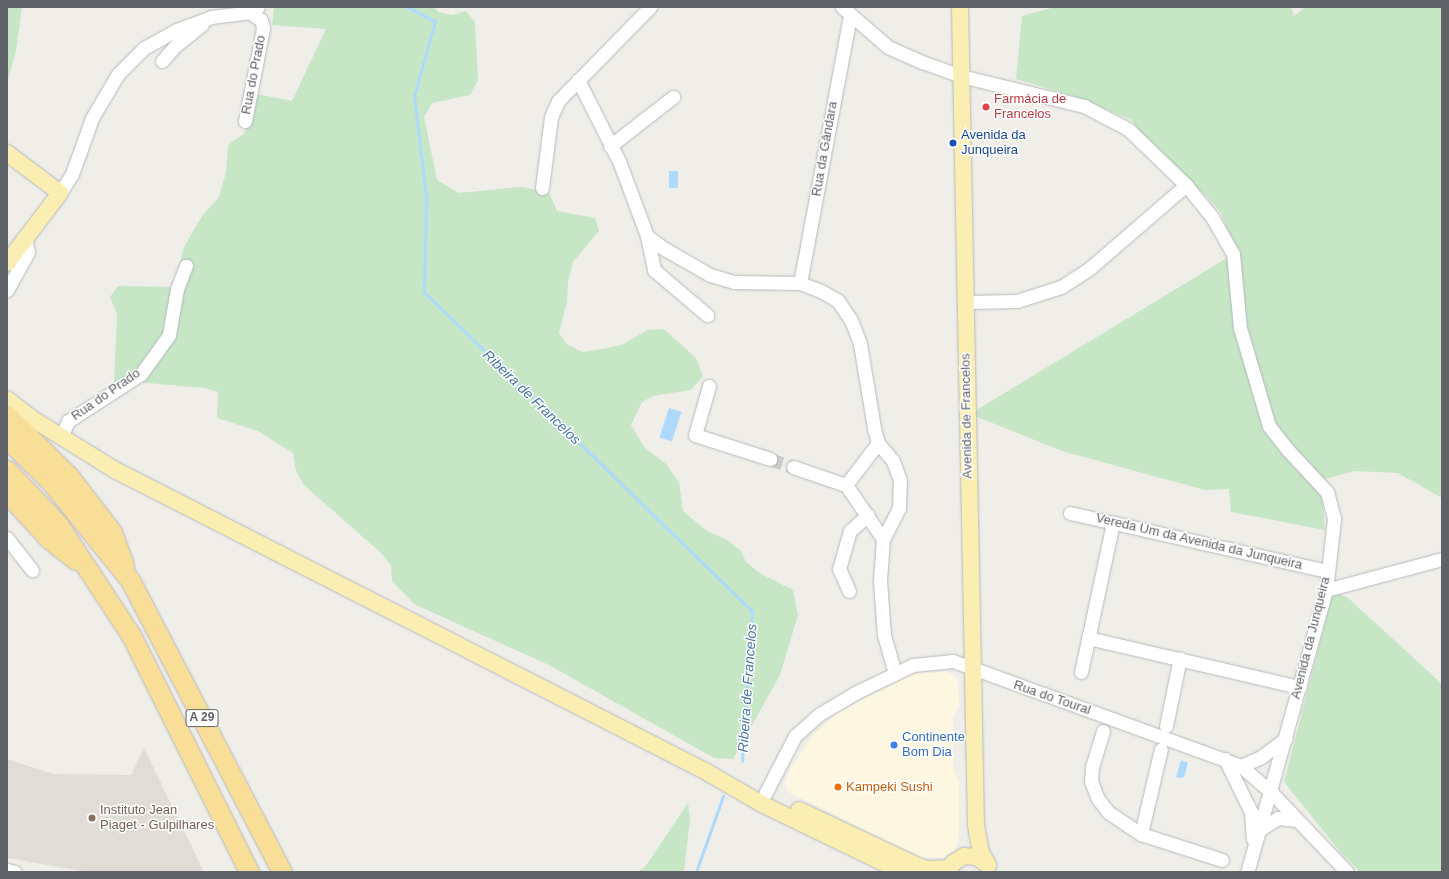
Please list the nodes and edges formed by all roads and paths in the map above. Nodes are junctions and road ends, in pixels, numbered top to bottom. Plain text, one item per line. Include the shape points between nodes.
1 (650, 7) edge
2 (960, 7) edge
3 (254, 10) edge
4 (846, 11) edge
5 (211, 17) junction
6 (162, 61) dead end
7 (961, 76) junction
8 (578, 80) junction
9 (673, 97) dead end
10 (245, 121) dead end
11 (610, 146) junction
12 (7, 153) edge
13 (1186, 185) junction
14 (542, 188) dead end
15 (60, 193) junction
16 (647, 236) junction
17 (25, 239) junction
18 (7, 262) edge
19 (186, 266) dead end
20 (800, 283) junction
21 (7, 290) edge
22 (965, 302) junction
23 (707, 315) dead end
24 (709, 386) dead end
25 (7, 399) edge
26 (7, 415) edge
27 (61, 436) junction
28 (7, 439) edge
29 (878, 443) junction
30 (770, 459) tunnel mouth
31 (793, 467) tunnel mouth
32 (7, 470) edge
33 (846, 485) junction
34 (7, 493) edge
35 (1070, 513) dead end
36 (868, 515) junction
37 (1113, 523) junction
38 (7, 538) edge
39 (883, 539) junction
40 (1442, 559) edge
41 (32, 570) dead end
42 (90, 571) junction
43 (1328, 571) junction
44 (130, 580) junction
45 (1326, 590) junction
46 (849, 591) dead end
47 (1088, 638) junction
48 (1180, 658) junction
49 (972, 666) junction
50 (1081, 672) dead end
51 (895, 673) junction
52 (1299, 687) junction
53 (1166, 726) dead end
54 (1103, 731) dead end
55 (1286, 738) junction
56 (1161, 749) dead end
57 (1225, 759) junction
58 (1241, 766) junction
59 (724, 781) junction
60 (1271, 792) junction
61 (765, 794) junction
62 (1297, 820) junction
63 (976, 825) junction
64 (1259, 830) junction
65 (1141, 834) junction
66 (1254, 846) junction
67 (962, 857) junction
68 (1222, 860) dead end
69 (990, 869) edge
70 (7, 870) edge
71 (949, 870) edge
72 (15, 872) edge
73 (249, 872) edge
74 (282, 872) edge
75 (902, 872) edge
76 (1247, 872) edge
77 (1347, 872) edge

1 - 8 street
2 - 7 main road, Avenida de Francelos
3 - 5 street
3 - 10 street, Rua do Prado via 264,28
4 - 7 street, Avenida da Junqueira via 888,47
4 - 20 street, Rua da Gândara
5 - 6 street via 174,47
5 - 15 street via 176,30 144,48 118,74 92,118 72,174
7 - 13 street, Avenida da Junqueira via 1084,106 1128,129
7 - 22 main road, Avenida de Francelos
8 - 11 street
8 - 14 street via 558,101 551,118
9 - 11 street
11 - 16 street via 619,161
12 - 15 main road
13 - 22 street via 1090,268 1061,287 1017,301
13 - 43 street, Avenida da Junqueira via 1212,217 1233,254 1240,328 1269,426 1327,492 1334,519
15 - 17 main road
16 - 20 street via 710,275 734,282
16 - 23 street via 654,270
17 - 18 main road
17 - 21 street via 28,252
19 - 27 street, Rua do Prado via 177,289 169,335 141,374 68,421
20 - 29 street via 821,291 838,302 851,320 860,344
22 - 49 main road, Avenida de Francelos
24 - 30 street via 695,435
25 - 27 main road
26 - 44 highway, A 29 via 70,476 112,532
27 - 59 main road via 115,470
28 - 44 highway, A 29 via 50,481
29 - 33 street
29 - 39 street via 893,461 900,480 900,508
31 - 33 street
32 - 42 highway, A 29 via 58,524
33 - 36 street
34 - 42 highway, A 29 via 49,540
35 - 37 street, Vereda Um da Avenida da Junqueira
36 - 39 street
36 - 46 street via 850,531 839,570
37 - 43 street, Vereda Um da Avenida da Junqueira
37 - 47 street
38 - 41 street
39 - 51 street via 880,581 884,635
40 - 45 street
42 - 73 highway, A 29 via 131,635
43 - 45 street, Avenida da Junqueira
44 - 74 highway, A 29
45 - 52 street, Avenida da Junqueira
47 - 48 street
47 - 50 street
48 - 52 street
48 - 53 street
49 - 51 street, Rua do Toural via 953,661 921,662
49 - 57 street, Rua do Toural via 986,674
49 - 63 main road, Avenida de Francelos
51 - 61 street, Rua do Toural via 855,693 808,723 795,736
52 - 55 street, Avenida da Junqueira
54 - 65 street via 1092,766 1091,780 1108,812
55 - 58 street via 1260,757
55 - 60 street, Avenida da Junqueira
56 - 65 street
57 - 58 street, Rua do Toural
57 - 66 street via 1251,812
58 - 60 street, Rua do Toural
59 - 61 main road
59 - 75 main road via 762,804
60 - 62 street, Rua do Toural
60 - 64 street, Avenida da Junqueira
61 - 71 main road via 918,866
62 - 64 street via 1278,818
62 - 77 street, Rua do Toural
63 - 67 main road, Avenida de Francelos
63 - 69 main road, Avenida de Francelos via 981,852
64 - 66 street, Avenida da Junqueira
65 - 68 street
66 - 76 street, Avenida da Junqueira
67 - 69 main road via 977,857
67 - 71 main road
70 - 72 street

